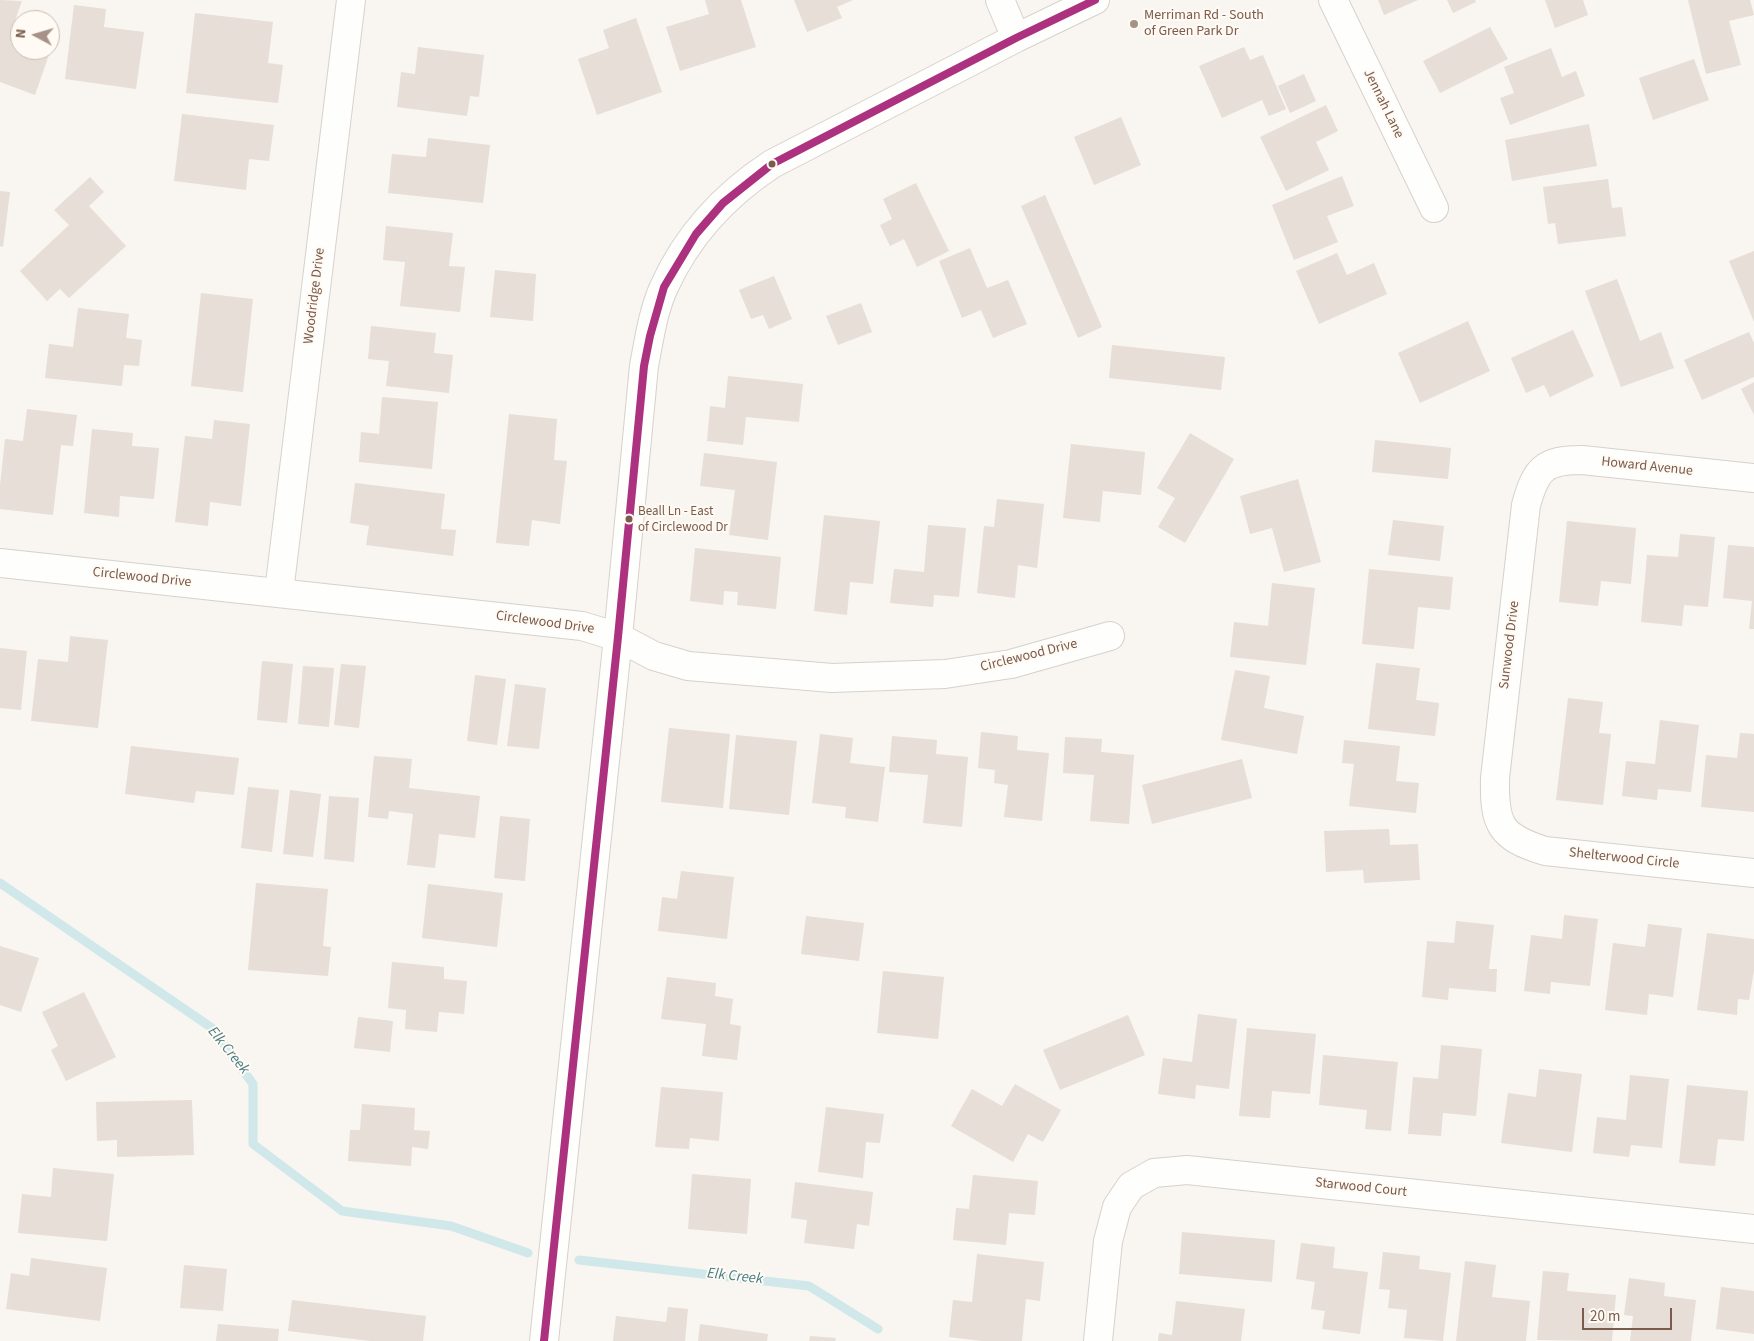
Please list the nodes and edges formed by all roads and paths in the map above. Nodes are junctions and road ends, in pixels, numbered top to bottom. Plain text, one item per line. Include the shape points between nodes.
1 (351, 0) edge
2 (1000, 0) edge
3 (1095, 0) edge
4 (1333, 0) edge
5 (1016, 38) junction
6 (1434, 208) dead end
7 (1542, 468) joint
8 (1754, 478) edge
9 (0, 563) edge
10 (279, 592) junction
11 (1110, 636) dead end
12 (618, 637) junction
13 (1501, 826) joint
14 (1754, 873) edge
15 (1754, 1229) edge
16 (544, 1341) edge
17 (1098, 1341) edge

1 - 10 street, Woodridge Drive
2 - 5 street
3 - 5 street
4 - 6 street, Jennah Lane
5 - 12 street via 772,164 743,184 688,244 664,288 644,366
7 - 8 street, Howard Avenue via 1558,460 1582,460
7 - 13 street, Sunwood Drive via 1530,490 1495,778 1494,802
9 - 10 street, Circlewood Drive
10 - 12 street, Circlewood Drive via 582,626
11 - 12 street, Circlewood Drive via 1011,664 954,673 832,678 688,666 654,656
12 - 16 street
13 - 14 street, Shelterwood Circle via 1519,843 1545,851
15 - 17 street, Starwood Court via 1187,1170 1154,1173 1131,1186 1117,1207 1108,1241

